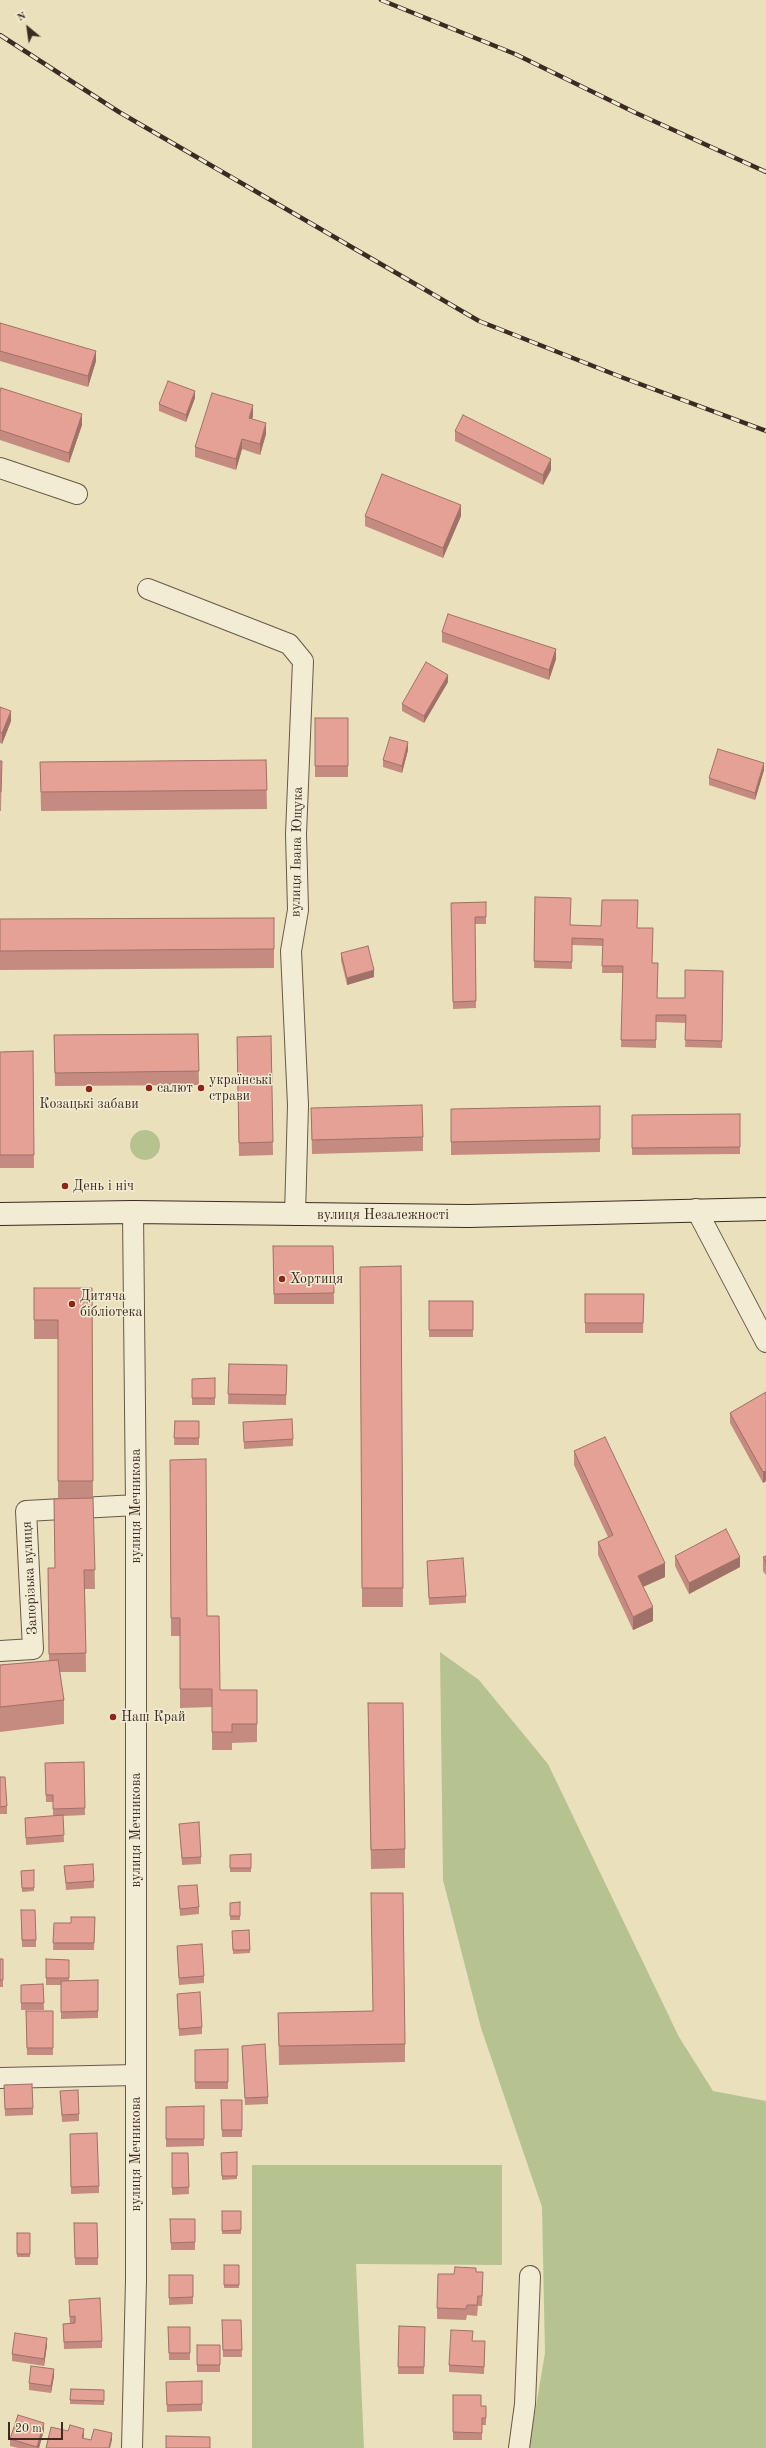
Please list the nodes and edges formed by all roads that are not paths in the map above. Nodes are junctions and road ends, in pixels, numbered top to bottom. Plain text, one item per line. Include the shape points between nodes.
1 (0, 468) edge
2 (77, 494) dead end
3 (148, 589) dead end
4 (696, 1209) junction
5 (766, 1209) edge
6 (132, 1212) junction
7 (0, 1214) edge
8 (295, 1214) junction
9 (766, 1342) edge
10 (136, 1505) junction
11 (0, 1651) edge
12 (136, 2075) junction
13 (0, 2078) edge
14 (530, 2276) dead end
15 (132, 2448) edge
16 (520, 2448) edge

1 - 2 street
3 - 8 street, вулиця Івана Ющука via 289,644 303,661 296,834 298,910 291,951 298,1105
4 - 5 main road, вулиця Незалежності
4 - 8 main road, вулиця Незалежності via 468,1216
4 - 9 street
6 - 7 main road, вулиця Незалежності
6 - 8 main road, вулиця Незалежності
6 - 10 street, вулиця Мечникова
10 - 11 street, Запорізька вулиця via 26,1510 33,1649
10 - 12 street, вулиця Мечникова
12 - 13 street
12 - 15 street, вулиця Мечникова via 136,2280
14 - 16 street via 525,2404

